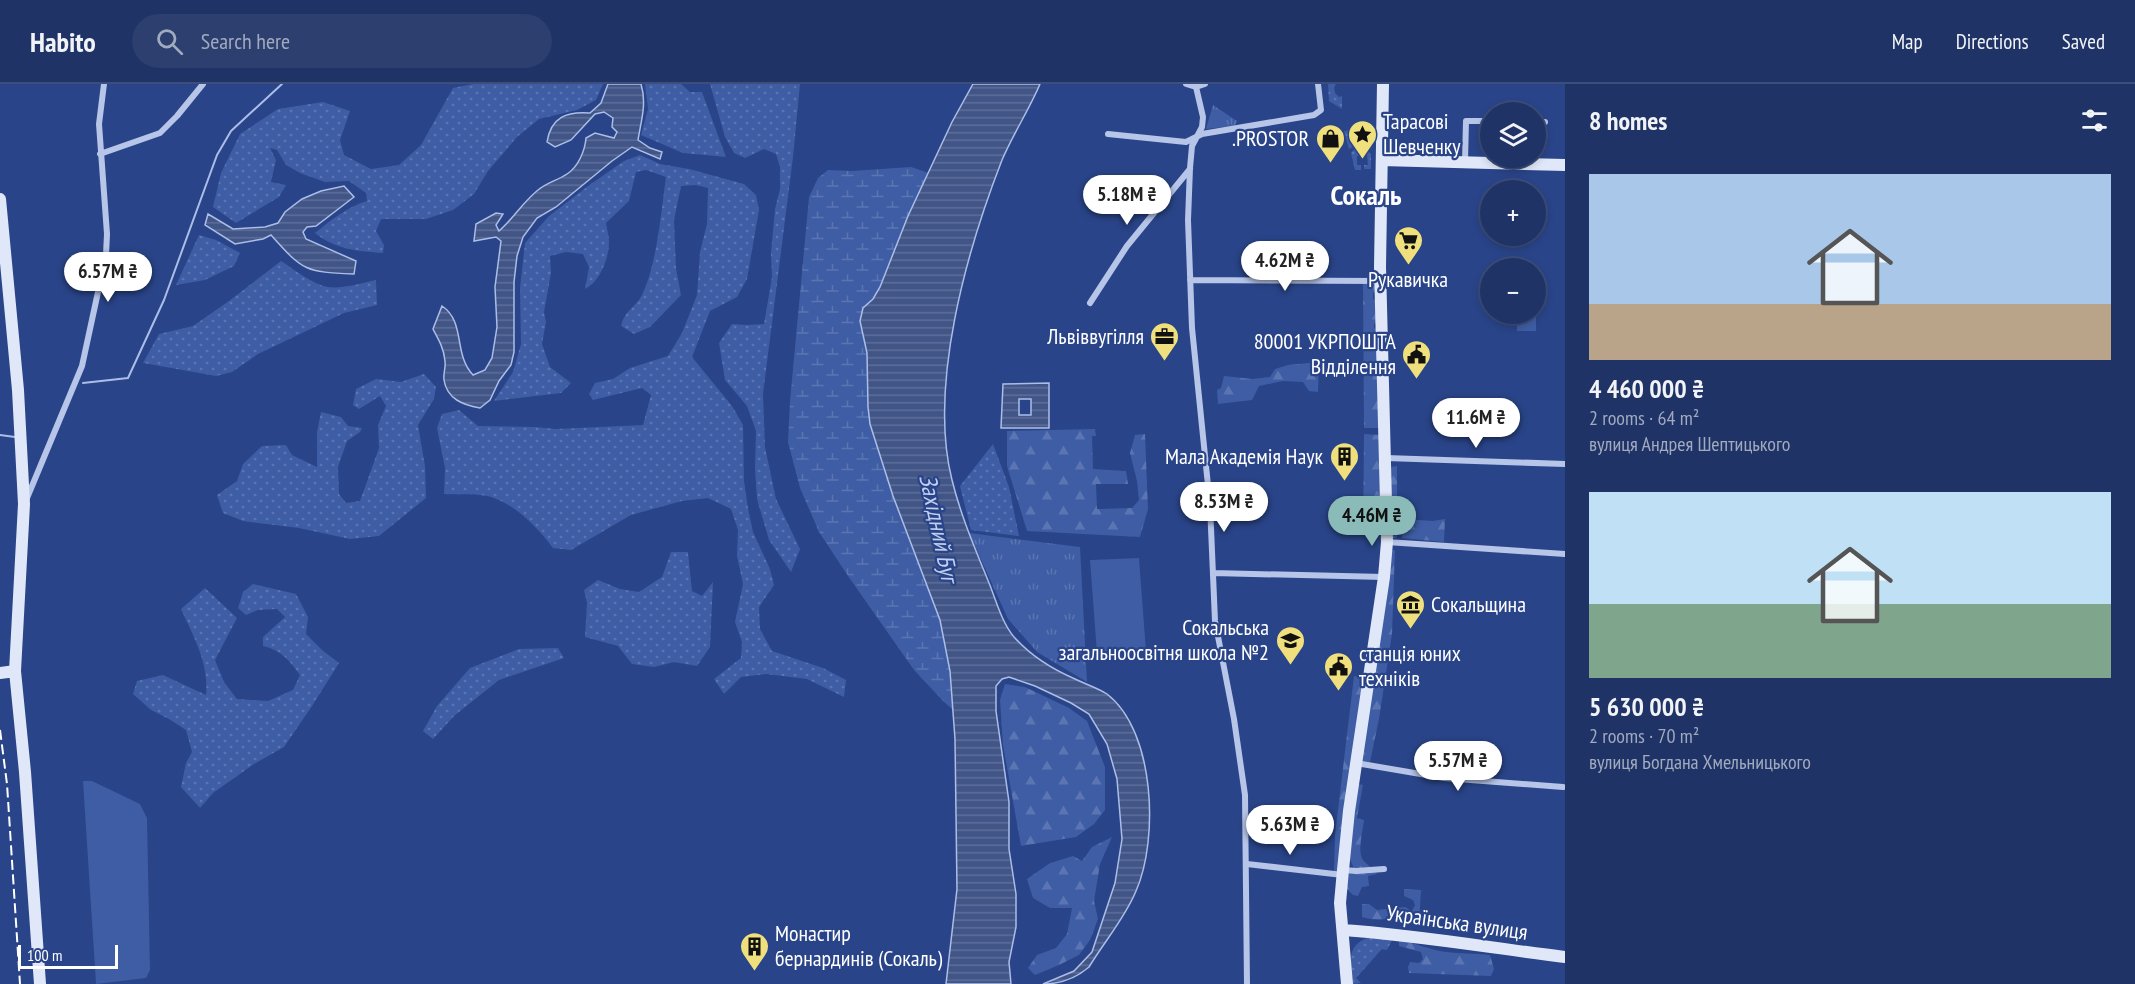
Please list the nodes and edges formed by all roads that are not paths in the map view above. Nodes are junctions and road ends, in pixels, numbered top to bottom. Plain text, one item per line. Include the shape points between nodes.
1 (104, 84) edge
2 (203, 84) edge
3 (1186, 84) edge
4 (1205, 84) edge
5 (1312, 84) edge
6 (1383, 84) edge
7 (1196, 87) junction
8 (1318, 88) edge
9 (1480, 122) edge
10 (1108, 134) dead end
11 (1196, 136) junction
12 (100, 154) junction
13 (1382, 160) junction
14 (1465, 161) junction
15 (1565, 165) edge
16 (1190, 168) junction
17 (0, 199) edge
18 (1190, 280) junction
19 (1380, 281) junction
20 (1090, 303) dead end
21 (1386, 459) junction
22 (1565, 464) edge
23 (24, 504) junction
24 (1387, 542) junction
25 (1565, 554) edge
26 (1213, 573) junction
27 (1384, 577) junction
28 (15, 671) junction
29 (0, 673) edge
30 (1356, 763) junction
31 (1563, 787) dead end
32 (1247, 864) junction
33 (1384, 869) dead end
34 (1343, 872) junction
35 (1343, 930) junction
36 (1565, 957) edge
37 (40, 984) edge
38 (1246, 984) edge
39 (1347, 984) edge

1 - 12 street
2 - 12 street via 160,133
3 - 7 street
4 - 7 street
5 - 8 street
6 - 13 street
7 - 11 street via 1203,117
8 - 11 street via 1321,110 1314,115
9 - 14 street via 1466,121
10 - 11 street via 1186,142
11 - 16 street
12 - 23 street via 107,234 96,303 82,366
13 - 14 street
13 - 19 street
14 - 15 street
16 - 18 street
16 - 20 street via 1127,246
17 - 23 street
18 - 19 street
18 - 26 street
19 - 21 street
21 - 22 street
21 - 24 street
23 - 28 street
24 - 25 street
24 - 27 street
26 - 27 street
26 - 32 street via 1215,621 1245,795
27 - 30 street
28 - 29 street
28 - 37 street
30 - 31 street via 1444,778
30 - 34 street
32 - 34 street
32 - 38 street
33 - 34 street
34 - 35 street
35 - 36 street, Українська вулиця
35 - 39 street

